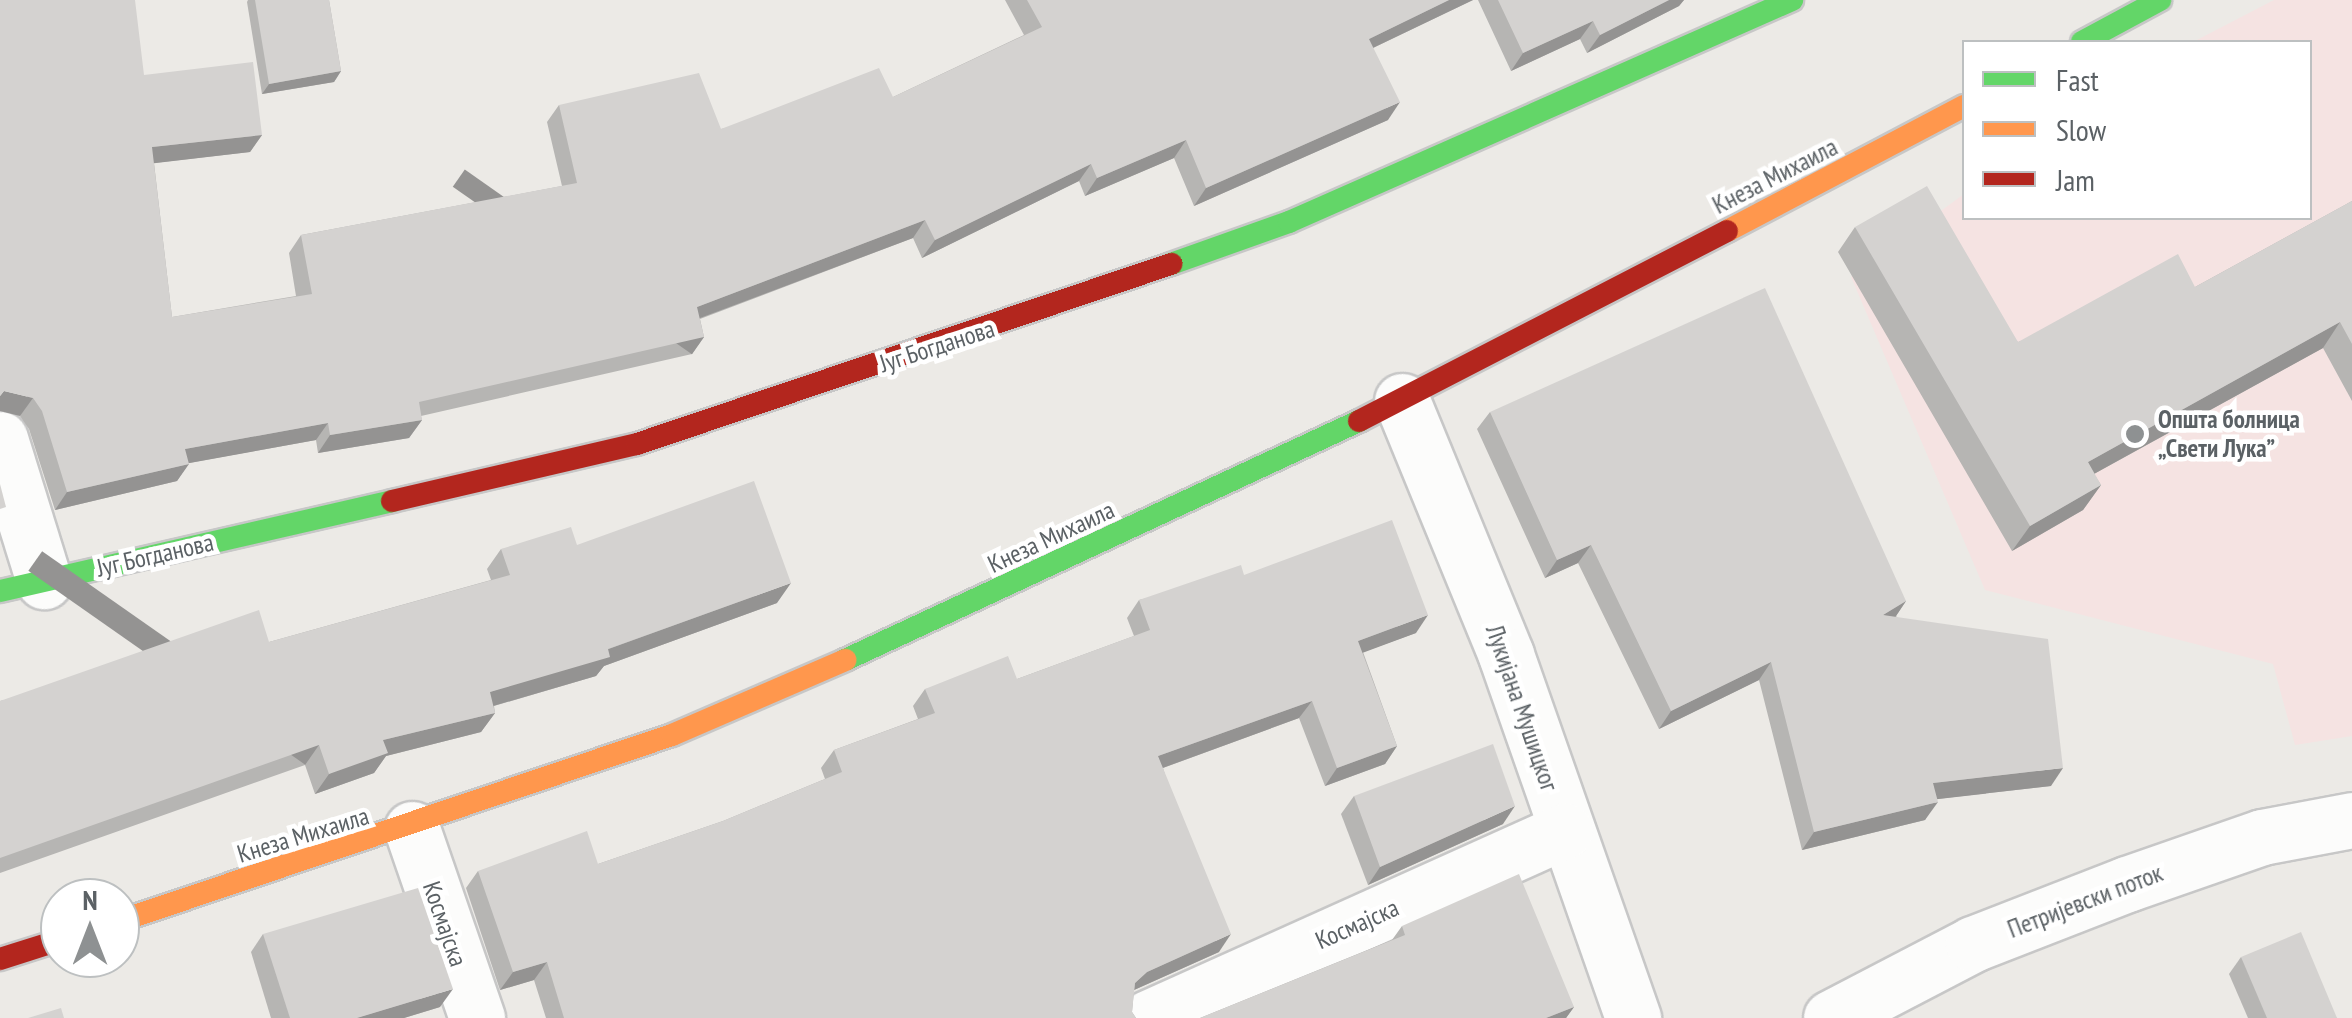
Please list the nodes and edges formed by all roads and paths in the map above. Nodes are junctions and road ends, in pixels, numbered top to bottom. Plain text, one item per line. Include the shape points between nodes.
1 (1792, 0) edge
2 (2160, 0) edge
3 (2086, 40) edge
4 (1962, 107) edge
5 (1402, 401) junction
6 (0, 439) edge
7 (22, 586) edge
8 (2352, 820) edge
9 (412, 829) junction
10 (1565, 830) junction
11 (140, 915) edge
12 (40, 946) edge
13 (0, 959) edge
14 (478, 1018) edge
15 (1148, 1018) edge
16 (1634, 1018) edge
17 (1831, 1018) edge

1 - 7 main road, Југ Богданова via 1288,222 982,332 637,444
2 - 3 main road
4 - 5 main road, Кнеза Михаила
5 - 9 main road, Кнеза Михаила via 690,727
5 - 10 street, Лукијана Мушицког via 1506,654
6 - 7 street, Југ Богданова
8 - 17 street, Петријевски поток via 2262,837 2127,884 1973,944
9 - 11 main road, Кнеза Михаила
9 - 14 street, Космајска
10 - 15 street, Космајска
10 - 16 street, Лукијана Мушицког
12 - 13 main road

